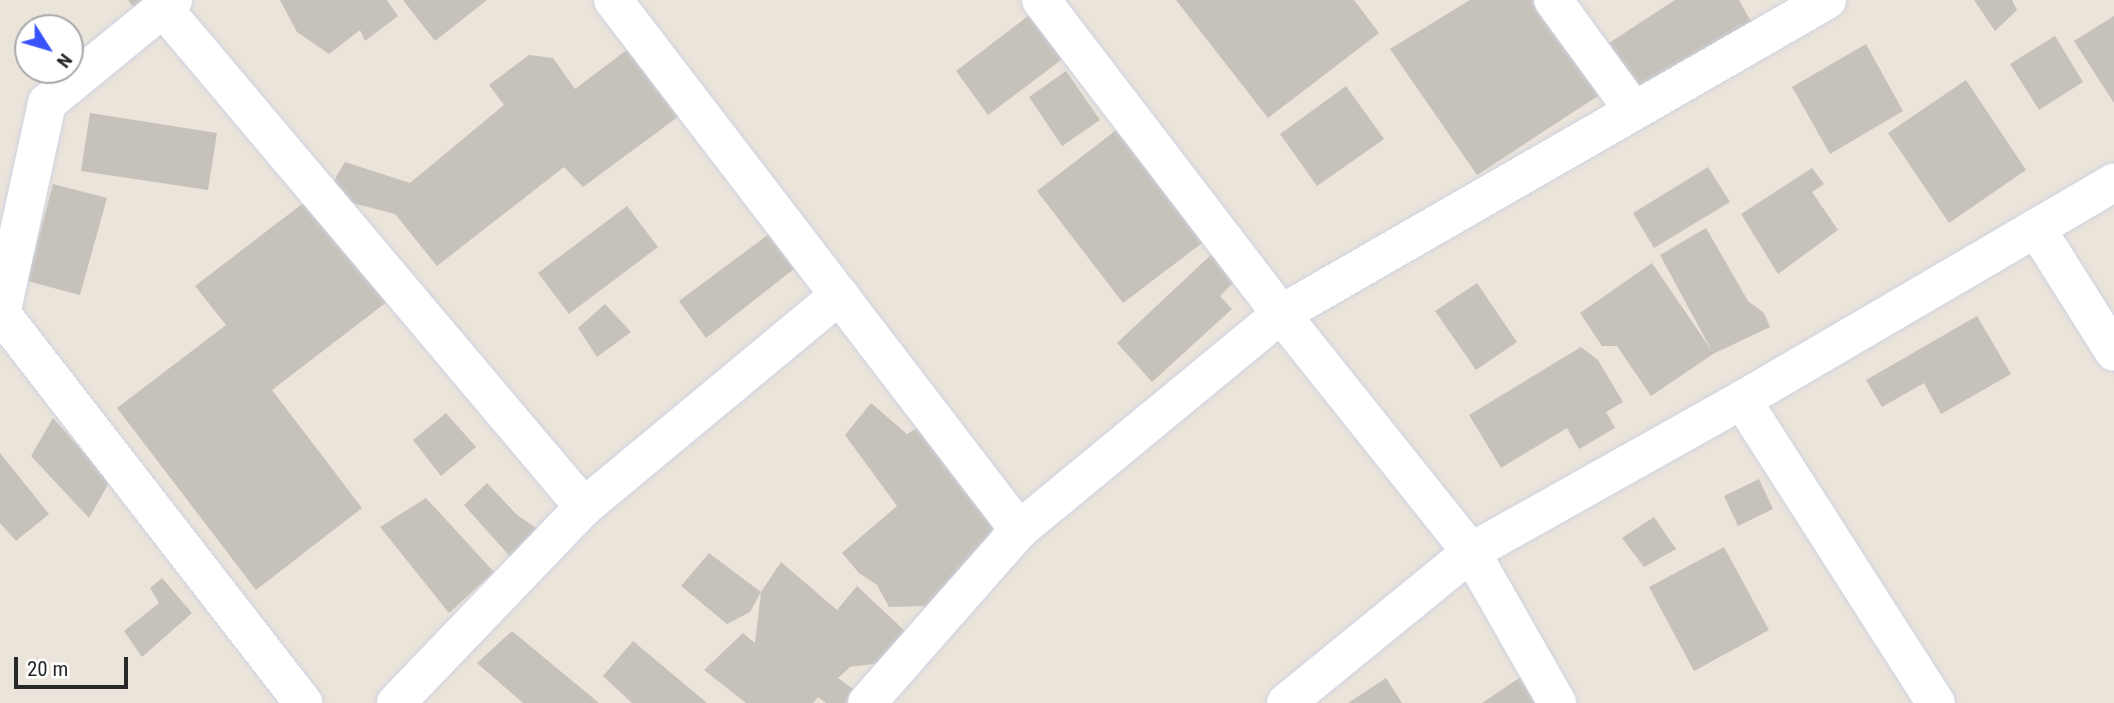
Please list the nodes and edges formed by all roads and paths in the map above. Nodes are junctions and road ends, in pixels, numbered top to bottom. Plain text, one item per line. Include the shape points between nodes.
1 (612, 0) edge
2 (1041, 0) edge
3 (1553, 0) edge
4 (1827, 0) edge
5 (168, 4) edge
6 (1634, 111) junction
7 (2114, 183) edge
8 (2036, 228) junction
9 (839, 295) junction
10 (1281, 314) junction
11 (0, 315) edge
12 (2114, 352) edge
13 (1742, 400) junction
14 (583, 507) junction
15 (1018, 530) junction
16 (1471, 552) junction
17 (303, 703) edge
18 (396, 703) edge
19 (867, 703) edge
20 (1286, 703) edge
21 (1557, 703) edge
22 (1936, 703) edge

1 - 9 street
2 - 10 street
3 - 6 street
4 - 6 street
5 - 11 street via 47,103
5 - 14 street
6 - 10 street
7 - 8 street
8 - 12 street
8 - 13 street
9 - 14 street
9 - 15 street
10 - 15 street
10 - 16 street
11 - 17 street
13 - 16 street
13 - 22 street
14 - 18 street
15 - 19 street
16 - 20 street
16 - 21 street

